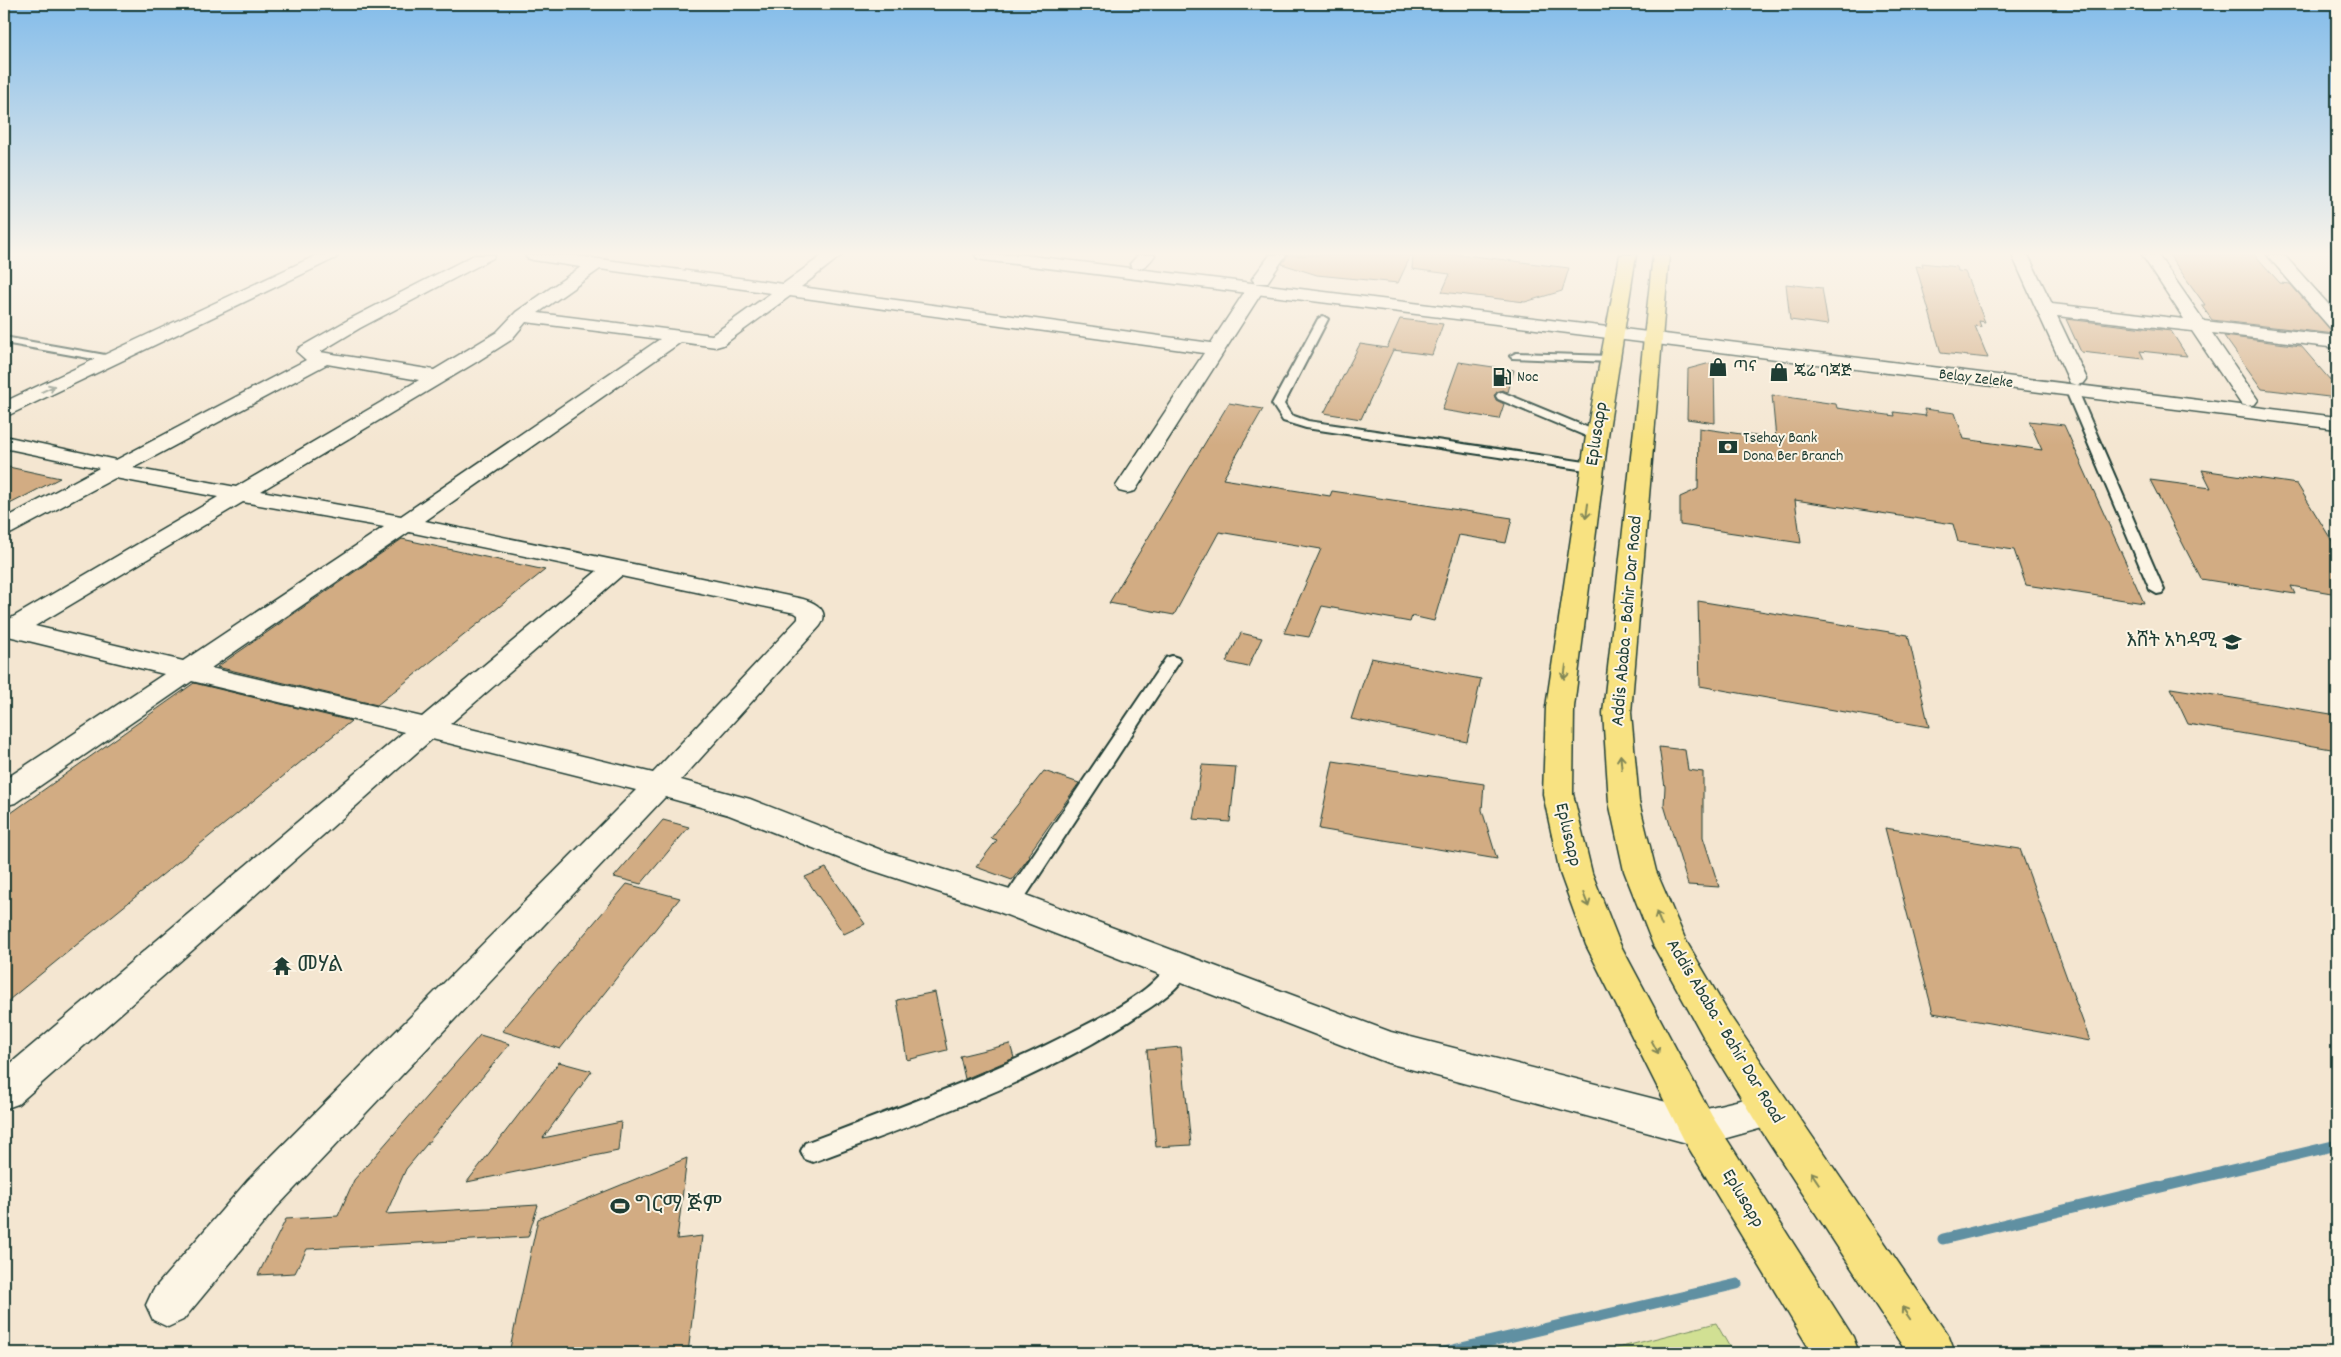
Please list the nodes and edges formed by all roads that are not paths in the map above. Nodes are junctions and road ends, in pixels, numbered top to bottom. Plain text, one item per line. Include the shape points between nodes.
1 (164, 318) edge
2 (197, 318) edge
3 (365, 318) edge
4 (520, 318) edge
5 (540, 318) edge
6 (748, 318) edge
7 (993, 318) edge
8 (1235, 318) edge
9 (1480, 318) edge
10 (1617, 318) edge
11 (1655, 318) edge
12 (2049, 318) edge
13 (2130, 318) edge
14 (2195, 318) edge
15 (1322, 319) dead end
16 (2200, 326) junction
17 (1654, 333) junction
18 (678, 336) junction
19 (1614, 339) junction
20 (4, 340) edge
21 (2337, 342) edge
22 (1215, 349) junction
23 (85, 355) junction
24 (1516, 356) dead end
25 (324, 358) junction
26 (111, 359) junction
27 (438, 376) junction
28 (2074, 385) junction
29 (4, 393) edge
30 (1502, 396) dead end
31 (2248, 400) junction
32 (4, 410) edge
33 (2337, 412) edge
34 (2337, 424) edge
35 (1596, 436) junction
36 (4, 442) edge
37 (1592, 467) junction
38 (112, 471) junction
39 (1127, 486) dead end
40 (240, 493) junction
41 (405, 524) junction
42 (4, 528) edge
43 (615, 569) junction
44 (2157, 590) dead end
45 (8, 628) edge
46 (1172, 662) dead end
47 (189, 671) junction
48 (426, 728) junction
49 (659, 785) junction
50 (4, 795) edge
51 (1011, 902) junction
52 (1180, 969) junction
53 (4, 1092) edge
54 (1770, 1110) junction
55 (1698, 1128) junction
56 (812, 1151) dead end
57 (168, 1305) dead end
58 (1836, 1353) edge
59 (1933, 1353) edge

1 - 23 street
2 - 26 street
3 - 25 street via 306,352
4 - 27 street via 504,336
5 - 18 street
6 - 18 street via 716,341
7 - 22 street
8 - 22 street
9 - 19 street, Belay Zeleke
10 - 19 highway, Eplusapp
11 - 17 highway, Addis Ababa - Bahir Dar Road
12 - 28 street
13 - 16 street
14 - 16 street
15 - 37 lane via 1278,404 1287,418 1316,426
16 - 21 street
16 - 31 street
17 - 19 street, Belay Zeleke
17 - 28 street, Belay Zeleke
54 -> 17 highway, Addis Ababa - Bahir Dar Road via 1670,945 1640,871 1624,802 1617,713
18 - 41 street
19 - 24 lane
19 - 35 highway, Eplusapp
20 - 23 lane
22 - 39 street
23 - 26 lane
23 - 29 street
25 - 27 street
25 - 38 street
32 -> 26 street
27 - 40 street
28 - 31 street, Belay Zeleke
28 - 34 street, Belay Zeleke
28 - 44 lane
30 - 35 lane
31 - 33 street, Belay Zeleke
35 - 37 highway, Eplusapp
36 - 38 street via 107,463
37 -> 55 highway, Eplusapp via 1560,707 1558,794 1576,873 1603,945
38 - 40 street
38 - 42 street
40 - 41 street
40 - 45 street
41 - 43 street
41 - 47 street
43 - 48 street
43 - 49 street via 803,607 811,612 811,620
45 - 47 street
46 - 51 lane
47 - 48 street
47 - 50 street
48 - 49 street
48 - 53 street
49 - 51 street via 739,806 870,858
49 - 57 street via 262,1194
51 - 52 street
52 - 55 street via 1388,1048
52 - 56 lane via 1153,995 1110,1023 1034,1063 903,1118
54 - 55 street
59 -> 54 highway, Addis Ababa - Bahir Dar Road
55 - 58 highway, Eplusapp

